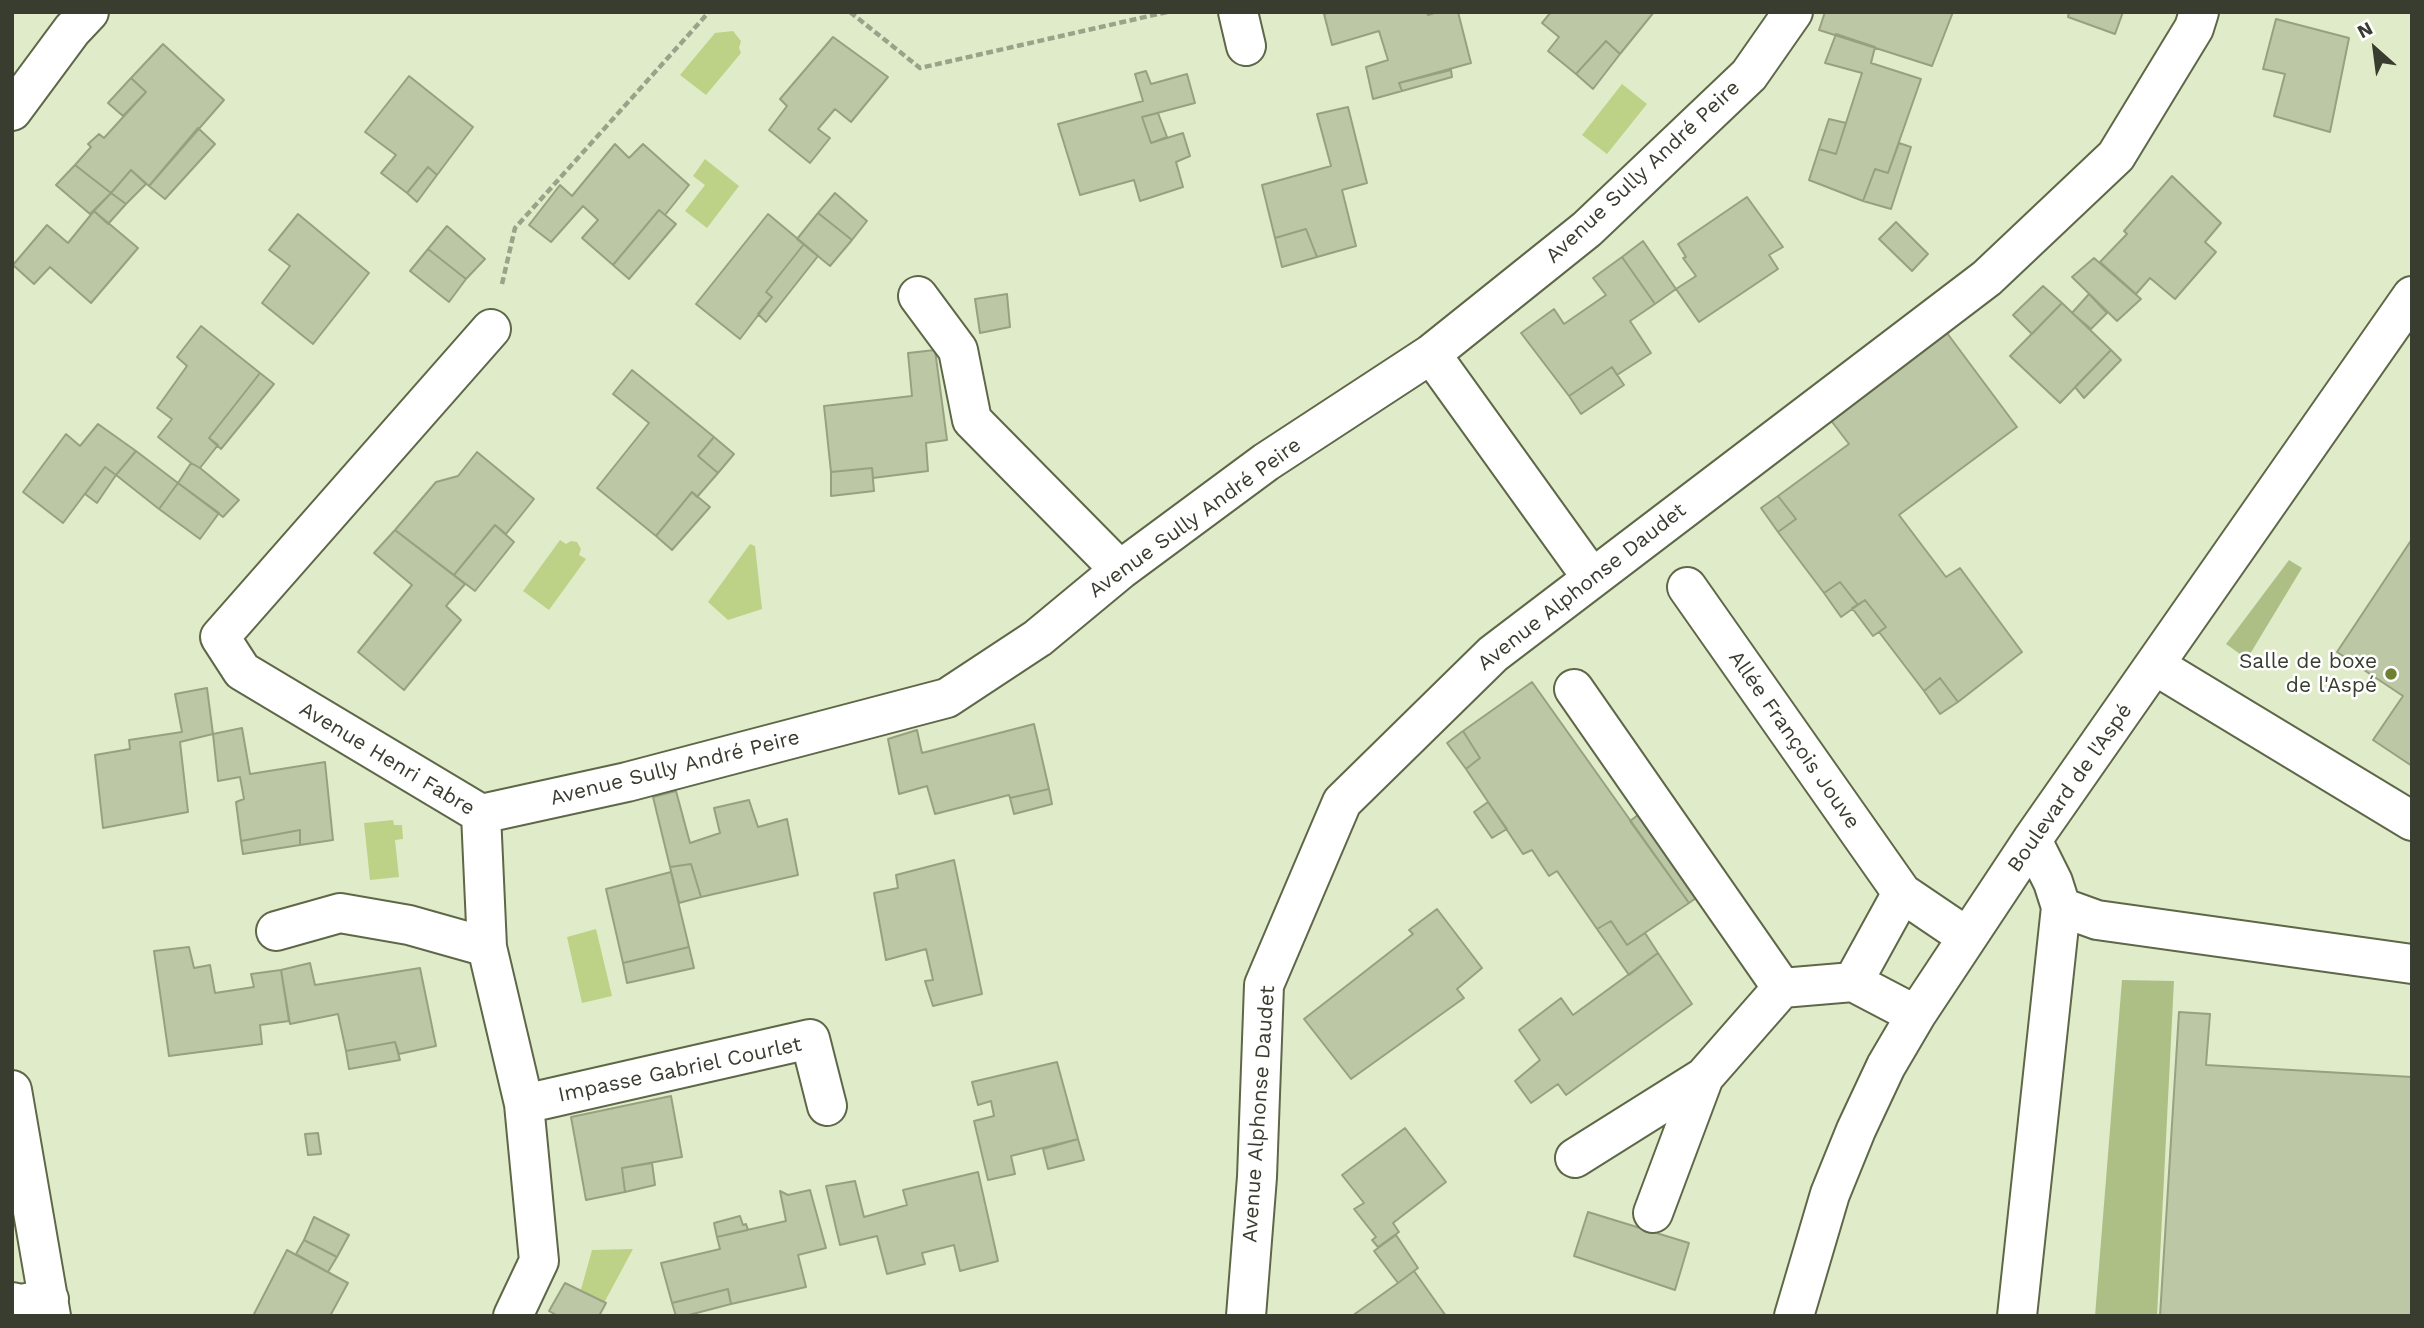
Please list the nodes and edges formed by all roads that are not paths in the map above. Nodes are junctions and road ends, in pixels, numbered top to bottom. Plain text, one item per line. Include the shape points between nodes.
1 (89, 12) edge
2 (1793, 12) edge
3 (2199, 12) edge
4 (12, 111) edge
5 (918, 296) dead end
6 (2412, 296) edge
7 (491, 329) road end
8 (1431, 354) junction
9 (1120, 570) junction
10 (1592, 578) junction
11 (1686, 587) dead end
12 (2156, 666) junction
13 (1574, 690) dead end
14 (481, 814) junction
15 (2412, 821) edge
16 (2032, 841) junction
17 (1902, 893) junction
18 (2061, 907) junction
19 (276, 931) dead end
20 (1967, 937) junction
21 (487, 947) junction
22 (2412, 964) edge
23 (1853, 982) junction
24 (1782, 988) junction
25 (1916, 1015) junction
26 (1704, 1077) junction
27 (12, 1090) edge
28 (524, 1104) junction
29 (827, 1106) dead end
30 (1575, 1158) dead end
31 (1653, 1213) dead end
32 (37, 1306) edge
33 (513, 1316) edge
34 (1246, 1316) edge
35 (1794, 1316) edge
36 (2017, 1316) edge

1 - 4 street
2 - 8 street, Avenue Sully André Peire via 1749,75 1587,229
3 - 10 street, Avenue Alphonse Daudet via 2194,28 2116,156 1987,278
5 - 9 street via 958,350 972,420
6 - 12 street, Boulevard de l'Aspé
7 - 14 street, Avenue Henri Fabre via 220,637 242,671
8 - 9 street, Avenue Sully André Peire via 1266,463
8 - 10 street
9 - 14 street, Avenue Sully André Peire via 1038,638 947,698 626,782
10 - 34 street, Avenue Alphonse Daudet via 1493,654 1342,802 1264,985
11 - 17 street, Allée François Jouve
12 - 15 street
12 - 16 street, Boulevard de l'Aspé
13 - 24 street
14 - 21 street, Avenue Henri Fabre
16 - 18 street
16 - 20 street, Boulevard de l'Aspé
17 - 20 street, Allée François Jouve
17 - 23 street
18 - 22 street via 2097,920
18 - 36 street
19 - 21 street via 340,913 409,925
20 - 25 street, Boulevard de l'Aspé
21 - 28 street, Avenue Henri Fabre
23 - 24 street
23 - 25 street
24 - 26 street
25 - 35 street, Boulevard de l'Aspé via 1856,1130 1826,1207
26 - 30 street
26 - 31 street
27 - 32 street
28 - 29 street, Impasse Gabriel Courlet via 810,1039
28 - 33 street, Avenue Henri Fabre via 538,1261

